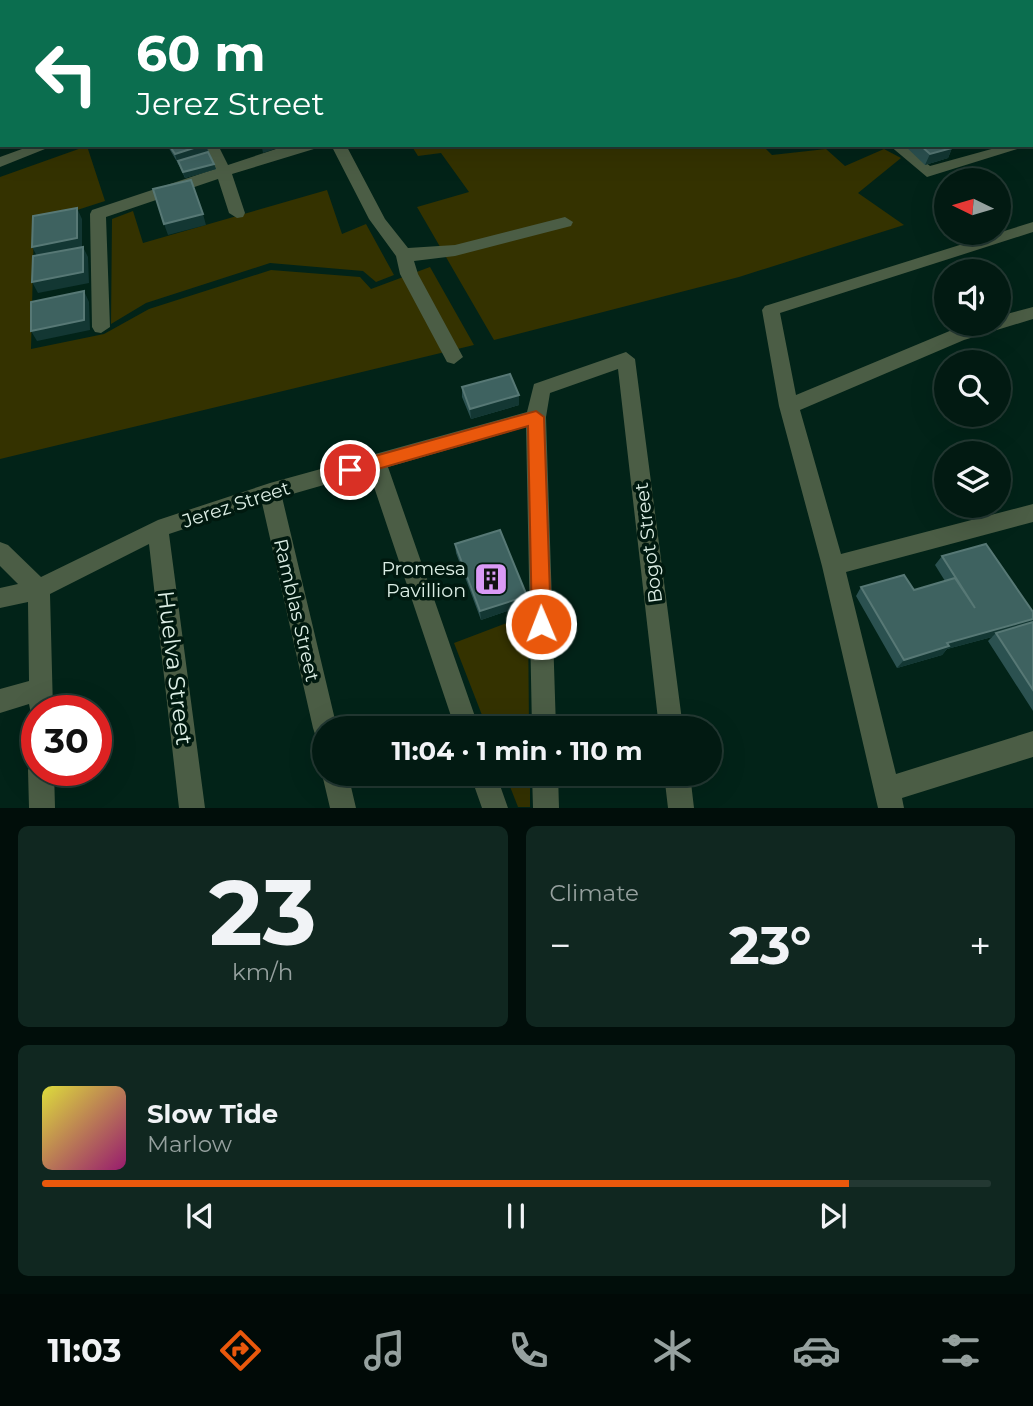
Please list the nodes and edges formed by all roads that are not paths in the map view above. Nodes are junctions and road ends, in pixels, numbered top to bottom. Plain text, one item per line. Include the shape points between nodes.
1 (42, 147) edge
2 (211, 147) edge
3 (309, 147) edge
4 (339, 147) edge
5 (899, 147) edge
6 (1016, 147) edge
7 (0, 162) edge
8 (224, 172) junction
9 (237, 212) dead end
10 (565, 222) dead end
11 (1033, 227) edge
12 (404, 253) junction
13 (1033, 313) edge
14 (1011, 319) edge
15 (101, 327) dead end
16 (956, 336) edge
17 (454, 357) dead end
18 (789, 406) junction
19 (536, 417) junction
20 (376, 463) junction
21 (270, 492) junction
22 (1033, 513) edge
23 (158, 529) junction
24 (0, 552) edge
25 (833, 566) junction
26 (39, 589) junction
27 (0, 598) edge
28 (41, 695) edge
29 (21, 700) edge
30 (0, 701) edge
31 (322, 716) edge
32 (463, 716) edge
33 (544, 716) edge
34 (670, 716) edge
35 (1033, 744) edge
36 (41, 786) edge
37 (338, 786) edge
38 (487, 786) edge
39 (545, 786) edge
40 (678, 786) edge
41 (890, 798) edge
42 (42, 807) edge
43 (192, 807) edge
44 (343, 807) edge
45 (495, 807) edge
46 (546, 807) edge
47 (681, 807) edge

1 - 7 street
2 - 8 street
3 - 8 street
4 - 12 street via 393,244
5 - 6 street via 927,172
8 - 9 street
8 - 15 street via 98,214
10 - 12 street via 441,254
11 - 18 street via 771,310
12 - 17 street via 409,274
13 - 14 street
16 - 18 street
18 - 25 street
19 - 20 street, Jerez Street
19 - 33 street
19 - 34 street, Bogot Street via 541,389 626,359
20 - 21 street, Jerez Street
20 - 32 street
21 - 23 street, Jerez Street
21 - 31 street, Ramblas Street
22 - 25 street
23 - 26 street, Jerez Street
23 - 43 street, Huelva Street
24 - 26 street
25 - 41 street
26 - 27 street, Jerez Street
26 - 28 street
29 - 30 street
35 - 41 street
36 - 42 street
37 - 44 street
38 - 45 street
39 - 46 street
40 - 47 street

